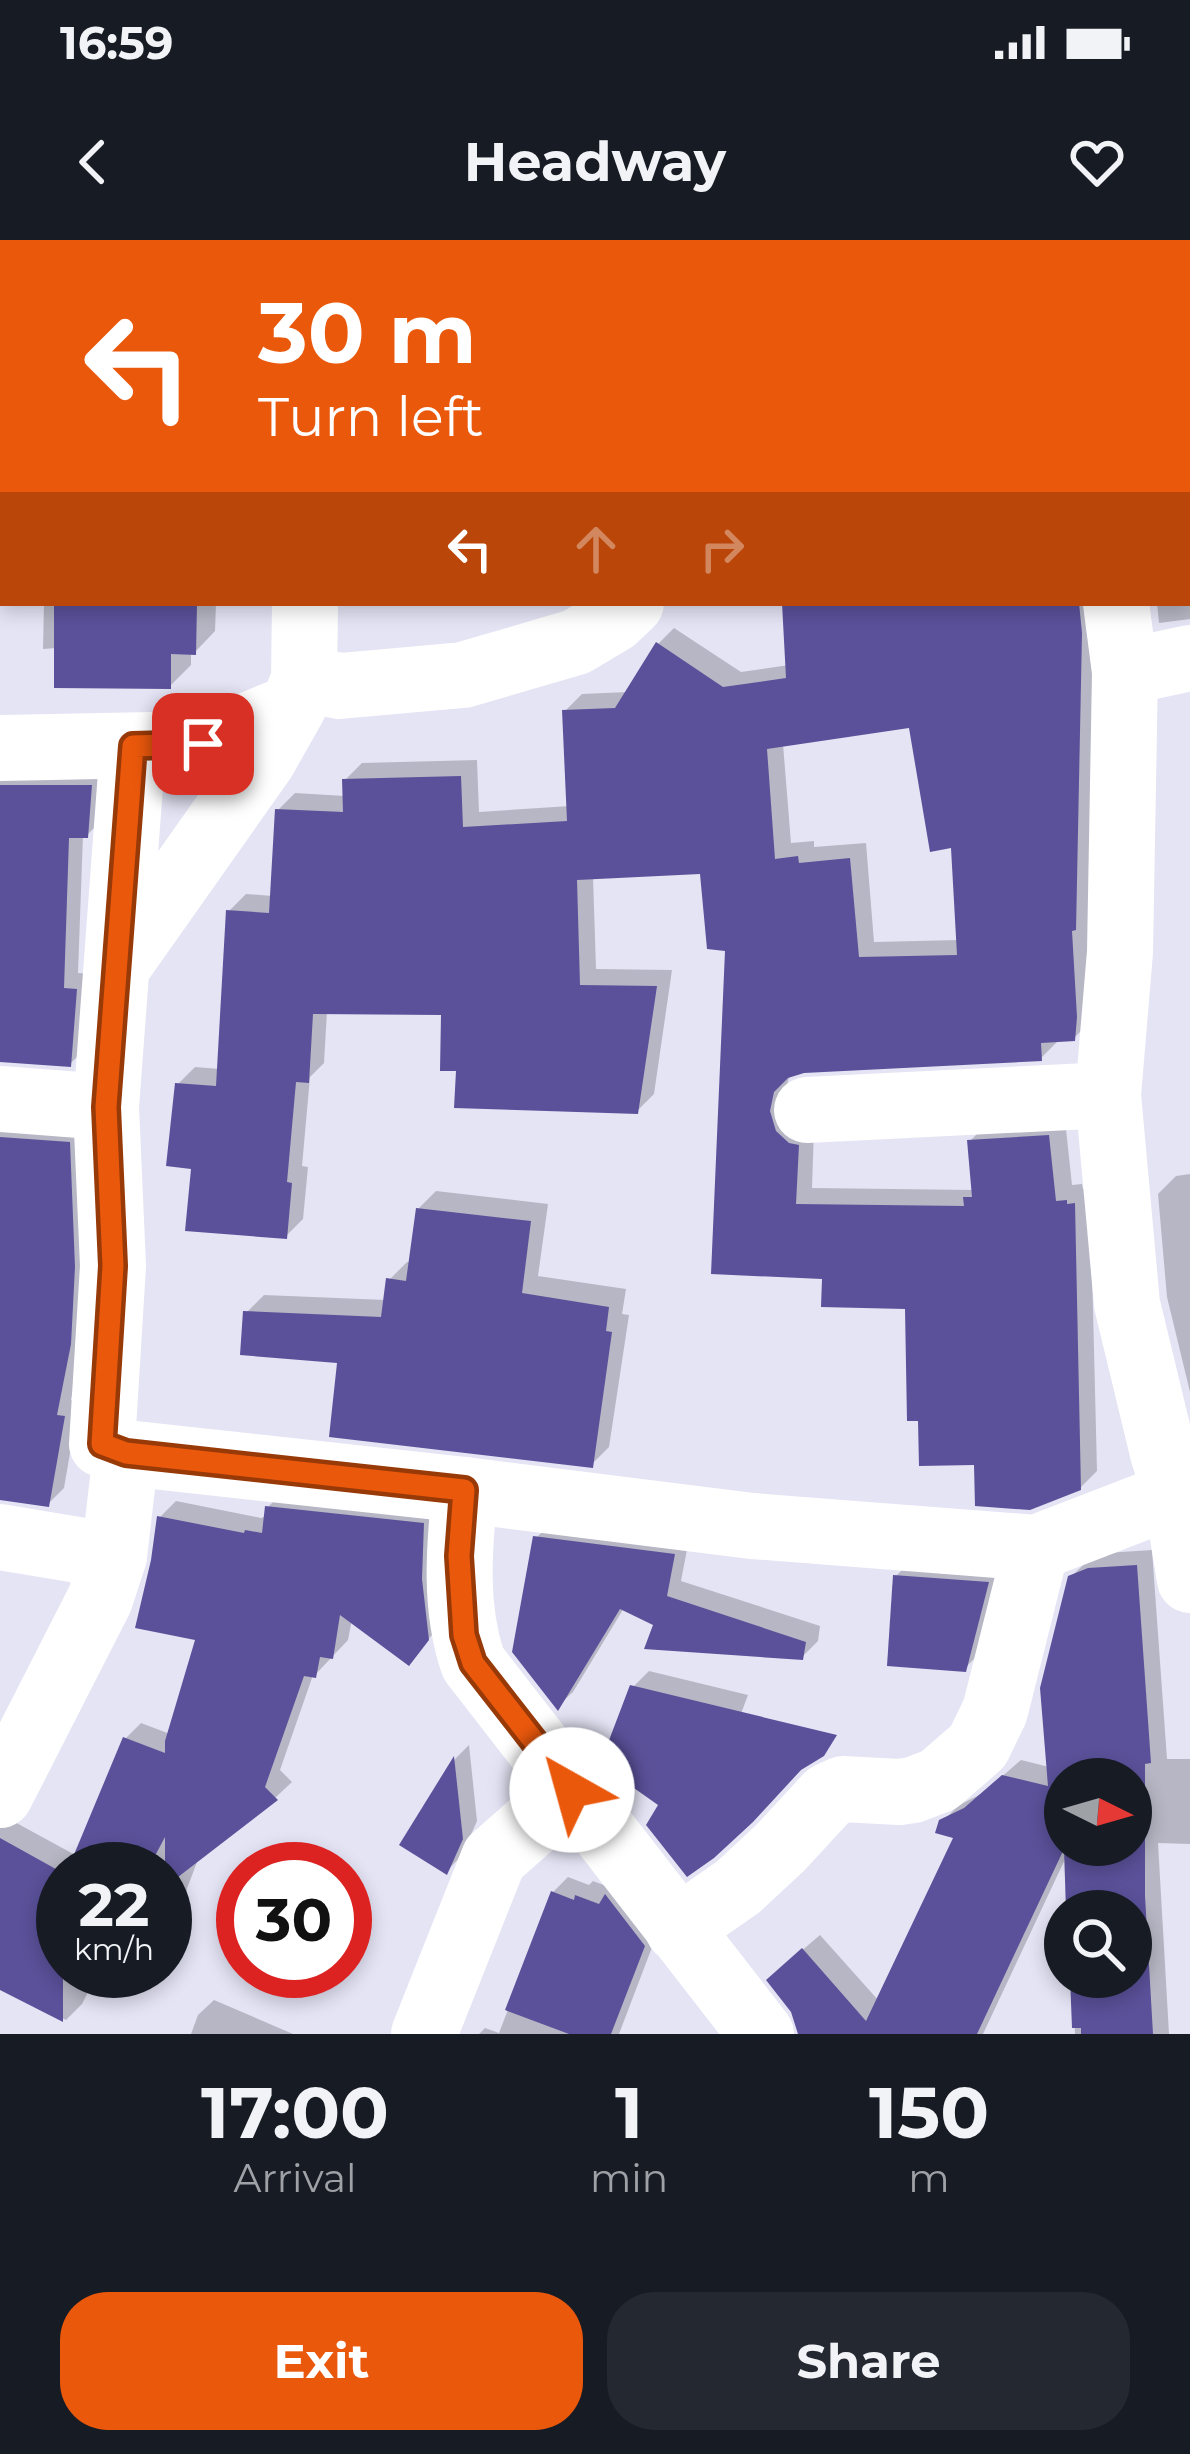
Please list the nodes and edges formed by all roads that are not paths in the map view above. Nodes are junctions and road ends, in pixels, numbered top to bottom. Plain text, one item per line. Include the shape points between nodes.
1 (305, 606) edge
2 (629, 606) edge
3 (1116, 606) edge
4 (1190, 658) edge
5 (1125, 672) junction
6 (298, 693) junction
7 (133, 746) junction
8 (0, 748) edge
9 (115, 969) junction
10 (1108, 1095) junction
11 (0, 1099) edge
12 (106, 1107) junction
13 (807, 1110) dead end
14 (126, 1453) junction
15 (1176, 1465) edge
16 (464, 1490) junction
17 (0, 1537) edge
18 (1036, 1548) junction
19 (114, 1556) junction
20 (1190, 1580) edge
21 (572, 1790) junction
22 (0, 1795) edge
23 (678, 1929) junction
24 (424, 2034) edge
25 (761, 2034) edge

1 - 6 street
2 - 6 street via 575,642 464,675
3 - 5 street
4 - 5 street
5 - 10 street via 1120,952
6 - 7 street via 203,744
6 - 9 street via 263,760
7 - 8 street
7 - 9 street
9 - 12 street
10 - 13 street
10 - 15 street via 1127,1304
11 - 12 street
12 - 14 street via 113,1266 102,1444
14 - 16 street
14 - 19 street
15 - 18 street
15 - 20 street
16 - 18 street via 752,1526
16 - 21 street via 459,1556 473,1663
17 - 19 street
18 - 23 street via 995,1711 978,1746 939,1780 913,1790 828,1796 738,1887
19 - 22 street
21 - 23 street
21 - 24 street via 494,1858
23 - 25 street

